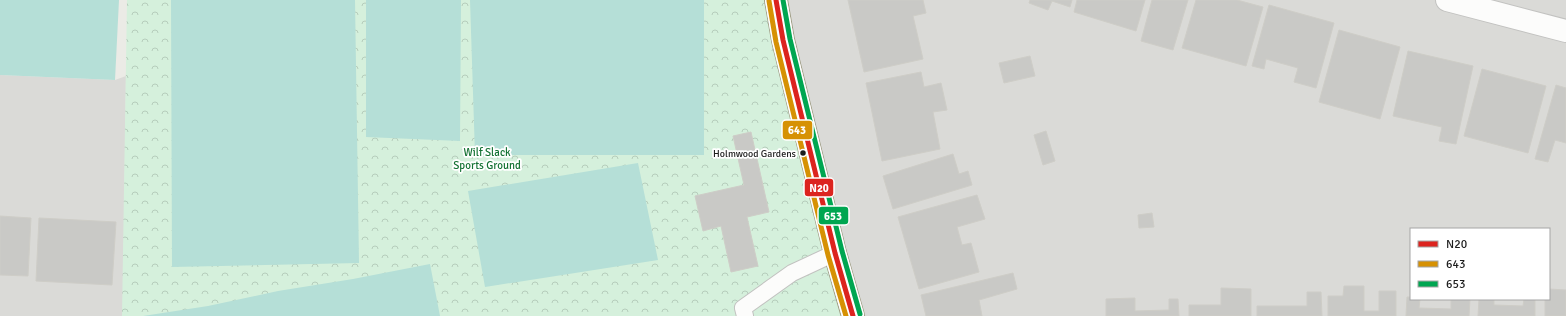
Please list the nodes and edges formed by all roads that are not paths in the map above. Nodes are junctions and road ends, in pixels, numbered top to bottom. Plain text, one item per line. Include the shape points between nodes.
1 (776, 0) edge
2 (1447, 0) edge
3 (1566, 32) edge
4 (835, 253) junction
5 (745, 316) edge
6 (853, 316) edge

1 - 4 main road via 783,40
2 - 3 street
4 - 5 lane via 792,273 743,308
4 - 6 main road

